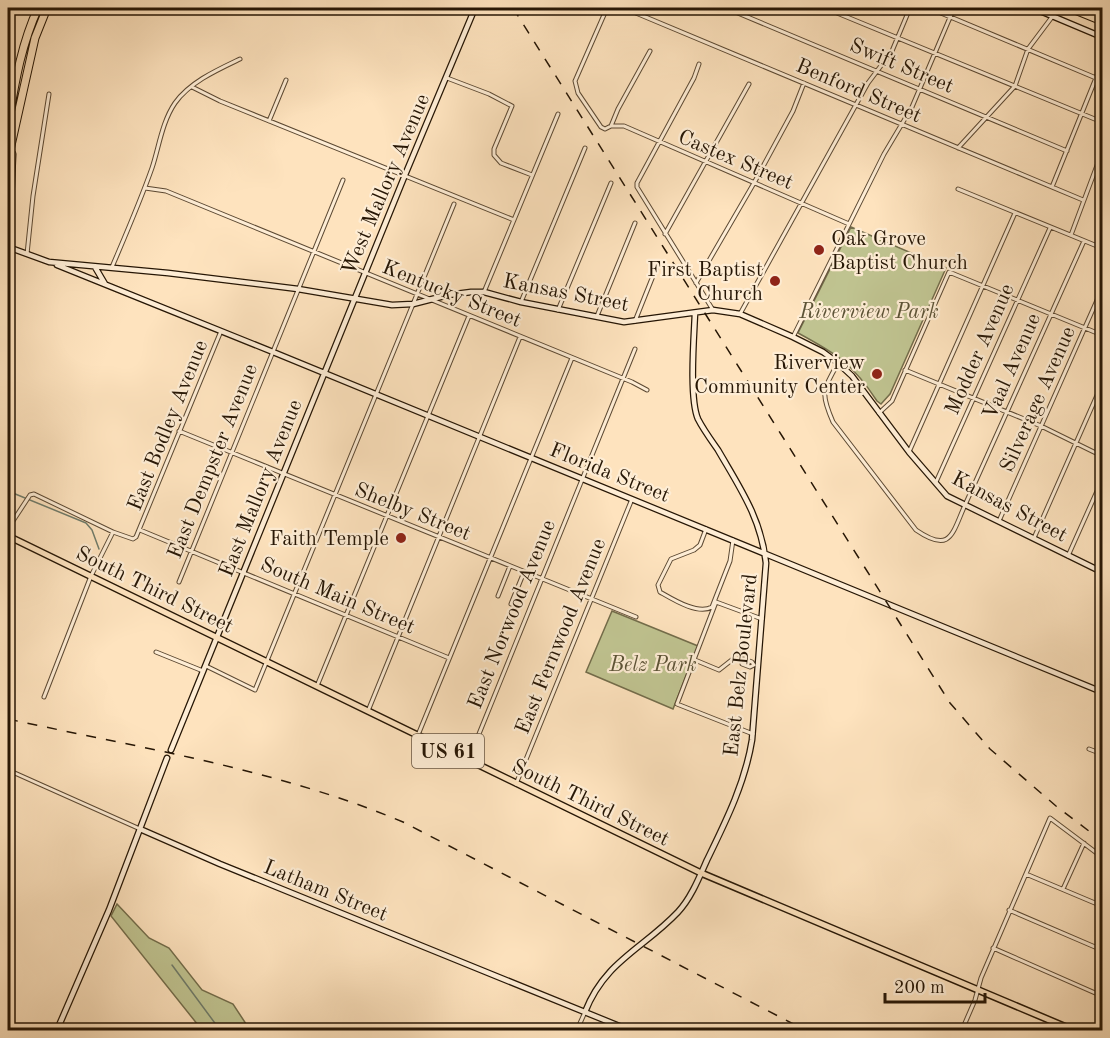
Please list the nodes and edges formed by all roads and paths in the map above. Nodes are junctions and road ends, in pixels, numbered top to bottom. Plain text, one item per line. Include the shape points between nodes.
1 (38, 8) edge
2 (46, 8) edge
3 (475, 8) edge
4 (607, 8) edge
5 (624, 8) edge
6 (726, 8) edge
7 (825, 8) edge
8 (910, 8) edge
9 (929, 8) edge
10 (954, 8) edge
11 (1033, 8) edge
12 (1070, 8) edge
13 (1098, 8) edge
14 (1102, 9) edge
15 (950, 16) junction
16 (1053, 16) junction
17 (1102, 21) edge
18 (1102, 37) edge
19 (898, 38) junction
20 (1028, 49) junction
21 (650, 51) dead end
22 (935, 54) junction
23 (240, 59) dead end
24 (1102, 63) edge
25 (699, 64) dead end
26 (876, 70) junction
27 (447, 78) junction
28 (1096, 78) junction
29 (286, 80) dead end
30 (804, 83) junction
31 (749, 84) dead end
32 (1015, 86) junction
33 (192, 87) junction
34 (921, 88) junction
35 (49, 94) dead end
36 (856, 105) junction
37 (558, 114) dead end
38 (1082, 114) junction
39 (987, 117) junction
40 (269, 121) junction
41 (1102, 122) edge
42 (903, 124) junction
43 (11, 125) edge
44 (611, 126) junction
45 (658, 142) junction
46 (585, 148) dead end
47 (958, 148) junction
48 (1066, 151) junction
49 (1102, 152) edge
50 (8, 159) edge
51 (706, 162) junction
52 (405, 175) junction
53 (532, 175) junction
54 (343, 180) dead end
55 (611, 183) dead end
56 (754, 183) junction
57 (1052, 187) junction
58 (145, 188) junction
59 (958, 189) dead end
60 (1083, 200) junction
61 (454, 204) dead end
62 (802, 204) junction
63 (1015, 213) junction
64 (514, 220) junction
65 (635, 223) dead end
66 (849, 224) junction
67 (1050, 228) junction
68 (665, 234) junction
69 (1071, 235) junction
70 (1084, 241) junction
71 (8, 247) edge
72 (1102, 248) edge
73 (313, 253) junction
74 (27, 254) junction
75 (49, 262) junction
76 (657, 266) dead end
77 (95, 267) junction
78 (111, 269) junction
79 (365, 273) junction
80 (696, 283) junction
81 (105, 284) junction
82 (983, 285) junction
83 (1102, 289) edge
84 (298, 290) junction
85 (484, 292) junction
86 (416, 295) junction
87 (355, 298) junction
88 (1017, 299) junction
89 (430, 301) junction
90 (521, 303) junction
91 (413, 304) junction
92 (558, 310) junction
93 (713, 310) junction
94 (695, 313) junction
95 (1051, 313) junction
96 (740, 314) junction
97 (469, 316) junction
98 (596, 318) junction
99 (634, 322) junction
100 (1085, 327) junction
101 (221, 331) junction
102 (1102, 335) edge
103 (520, 337) junction
104 (793, 337) junction
105 (635, 349) dead end
106 (273, 352) junction
107 (572, 358) junction
108 (838, 363) junction
109 (905, 370) junction
110 (325, 373) junction
111 (623, 379) junction
112 (939, 384) junction
113 (1102, 384) edge
114 (647, 390) dead end
115 (377, 395) junction
116 (973, 398) junction
117 (1007, 412) junction
118 (879, 413) junction
119 (428, 415) junction
120 (1041, 426) junction
121 (179, 431) junction
122 (480, 438) junction
123 (1076, 443) junction
124 (909, 452) junction
125 (232, 453) junction
126 (1102, 456) edge
127 (531, 458) junction
128 (283, 474) junction
129 (582, 479) junction
130 (1102, 480) edge
131 (935, 484) junction
132 (335, 495) junction
133 (632, 499) junction
134 (965, 505) junction
135 (387, 516) junction
136 (999, 520) junction
137 (140, 530) junction
138 (706, 530) junction
139 (113, 532) junction
140 (8, 536) edge
141 (438, 537) junction
142 (1034, 538) junction
143 (733, 540) junction
144 (192, 551) junction
145 (765, 553) junction
146 (1068, 556) junction
147 (490, 558) junction
148 (510, 566) junction
149 (243, 572) junction
150 (524, 572) junction
151 (1102, 572) edge
152 (91, 576) junction
153 (542, 579) junction
154 (179, 582) dead end
155 (295, 594) junction
156 (498, 596) dead end
157 (591, 600) junction
158 (511, 604) dead end
159 (346, 616) junction
160 (636, 617) dead end
161 (762, 619) junction
162 (217, 637) junction
163 (398, 637) junction
164 (744, 647) dead end
165 (156, 652) dead end
166 (449, 658) junction
167 (695, 660) junction
168 (740, 661) junction
169 (267, 663) junction
170 (756, 666) junction
171 (204, 669) junction
172 (317, 687) junction
173 (1102, 692) edge
174 (44, 697) dead end
175 (368, 712) junction
176 (753, 734) junction
177 (418, 735) junction
178 (1089, 749) dead end
179 (171, 750) dead end
180 (1102, 754) edge
181 (167, 758) dead end
182 (468, 760) junction
183 (8, 770) edge
184 (14, 772) junction
185 (516, 784) junction
186 (8, 787) edge
187 (140, 829) junction
188 (1084, 843) junction
189 (1102, 857) edge
190 (701, 873) junction
191 (1026, 874) junction
192 (1063, 889) junction
193 (1102, 906) edge
194 (1009, 910) junction
195 (993, 948) junction
196 (1102, 950) edge
197 (977, 990) junction
198 (1102, 996) edge
199 (585, 1012) junction
200 (965, 1024) junction
201 (57, 1030) edge
202 (577, 1030) edge
203 (629, 1030) edge
204 (962, 1030) edge
205 (981, 1030) edge
206 (1072, 1030) edge

1 - 43 highway via 18,66
2 - 43 highway
3 - 27 street, West Mallory Avenue
4 - 44 street via 575,81 578,93 601,127
5 - 30 street, Benford Street
6 - 26 street, Swift Street
7 - 19 street
8 - 19 street
9 - 15 street
10 - 15 street
11 - 16 street
12 - 17 highway
13 - 14 highway
15 - 20 street
15 - 22 street
16 - 18 street
16 - 20 street
19 - 22 street
19 - 26 street
20 - 28 street
20 - 32 street
21 - 44 street
22 - 32 street
22 - 34 street
23 - 33 street
24 - 28 street
25 - 45 street
26 - 34 street, Swift Street
26 - 36 street
27 - 52 street, West Mallory Avenue
27 - 53 street via 512,106 494,155 501,163
28 - 38 street
29 - 40 street
30 - 36 street, Benford Street
30 - 56 street
31 - 51 street
32 - 38 street
32 - 39 street
33 - 40 street
33 - 58 street via 169,113
34 - 39 street, Swift Street
34 - 42 street
35 - 74 street
36 - 42 street, Benford Street
36 - 62 street
37 - 53 street
38 - 41 street
38 - 48 street
39 - 47 street
39 - 48 street, Swift Street
40 - 52 street
42 - 47 street, Benford Street
42 - 66 street
43 - 50 highway
43 - 71 highway
44 - 45 street, Castex Street via 624,126
45 - 51 street, Castex Street
45 - 68 street via 637,187
46 - 90 street
47 - 57 street, Benford Street
48 - 57 street
49 - 60 street
51 - 56 street, Castex Street
51 - 68 street
52 - 64 street
52 - 79 street, West Mallory Avenue
53 - 64 street
54 - 73 street, East Dempster Avenue
55 - 92 street
56 - 62 street, Castex Street
56 - 80 street
57 - 60 street, Benford Street
58 - 73 street, Kentucky Street via 166,191
58 - 78 street
59 - 63 street
60 - 69 street
61 - 86 street
62 - 66 street, Castex Street
62 - 96 street
63 - 67 street
63 - 82 street
64 - 85 street
65 - 98 street
66 - 104 street
67 - 69 street
67 - 88 street, Modder Avenue
68 - 80 street
69 - 70 street
70 - 72 street
70 - 95 street, Vaal Avenue
71 - 74 street, Kansas Street
73 - 79 street, Kentucky Street
73 - 84 street, East Dempster Avenue
74 - 75 street, Kansas Street
75 - 77 street, Kansas Street
75 - 81 street, Florida Street
76 - 99 street
77 - 78 street, Kansas Street
77 - 81 street
78 - 84 street, Kansas Street
79 - 86 street, Kentucky Street
79 - 87 street, West Mallory Avenue
80 - 93 street
81 - 101 street, Florida Street
82 - 88 street
82 - 109 street via 950,272 946,276
82 - 112 street
83 - 100 street, Silverage Avenue
84 - 87 street, Kansas Street
84 - 106 street, East Dempster Avenue
85 - 89 street, Kansas Street via 458,293
85 - 90 street, Kansas Street
86 - 89 street, Kentucky Street
86 - 91 street
87 - 91 street, Kansas Street
87 - 110 street, West Mallory Avenue
88 - 95 street
88 - 116 street, Modder Avenue
89 - 91 street, Kansas Street
89 - 97 street, Kentucky Street
90 - 92 street, Kansas Street
91 - 115 street
92 - 98 street, Kansas Street
93 - 94 street, Kansas Street
93 - 96 street, Kansas Street
94 - 99 street, Kansas Street
94 - 145 street, East Belz Boulevard via 694,400 698,418 752,509
95 - 100 street
95 - 117 street, Vaal Avenue
96 - 104 street, Kansas Street
97 - 103 street, Kentucky Street
97 - 119 street
98 - 99 street, Kansas Street
100 - 102 street
100 - 120 street, Silverage Avenue
101 - 106 street, Florida Street
101 - 121 street, East Bodley Avenue
103 - 107 street, Kentucky Street
103 - 122 street
104 - 108 street, Kansas Street
105 - 111 street, East Norwood Avenue
106 - 110 street, Florida Street
106 - 125 street, East Dempster Avenue
107 - 111 street, Kentucky Street
107 - 127 street
108 - 118 street, Kansas Street
108 - 134 street, Vaal Avenue via 824,394 833,422 916,530 938,542 945,541
109 - 112 street
109 - 118 street via 891,401
110 - 115 street, Florida Street
110 - 128 street, East Mallory Avenue
111 - 114 street, Kentucky Street
111 - 129 street, East Norwood Avenue
112 - 116 street
112 - 124 street
113 - 123 street
115 - 119 street, Florida Street
115 - 132 street
116 - 117 street
116 - 131 street, Modder Avenue
117 - 120 street
117 - 134 street, Vaal Avenue
118 - 124 street, Kansas Street
119 - 122 street, Florida Street
119 - 135 street
120 - 123 street
120 - 136 street, Silverage Avenue
121 - 125 street, Shelby Street
121 - 137 street, East Bodley Avenue
122 - 127 street, Florida Street
122 - 141 street
123 - 126 street
123 - 142 street
124 - 131 street, Kansas Street
125 - 128 street, Shelby Street
125 - 144 street, East Dempster Avenue
127 - 129 street, Florida Street
127 - 147 street
128 - 132 street, Shelby Street
128 - 149 street, East Mallory Avenue
129 - 133 street, Florida Street
129 - 153 street, East Norwood Avenue
130 - 146 street
131 - 134 street, Kansas Street
132 - 135 street, Shelby Street
132 - 155 street
133 - 138 street, Florida Street
133 - 157 street, East Fernwood Avenue
134 - 136 street, Kansas Street
135 - 141 street, Shelby Street
135 - 159 street
136 - 142 street, Kansas Street
137 - 139 street, South Main Street via 133,539
137 - 144 street, South Main Street
138 - 143 street, Florida Street
138 - 143 street via 694,550 671,559 658,585 660,592 697,609 712,607 730,561
139 - 140 street, South Main Street via 34,494 13,521
139 - 152 street, East Bodley Avenue
140 - 152 main road, South Third Street / US 61
141 - 147 street, Shelby Street
141 - 163 street
142 - 146 street, Kansas Street
143 - 145 street, Florida Street
144 - 149 street, South Main Street
144 - 154 street, East Dempster Avenue
145 - 161 street, East Belz Boulevard
145 - 173 street, Florida Street
146 - 151 street, Kansas Street
147 - 148 street, Shelby Street
147 - 166 street
148 - 150 street, Shelby Street
148 - 156 street
149 - 155 street, South Main Street
149 - 162 street, East Mallory Avenue
150 - 153 street, Shelby Street
150 - 158 street
152 - 162 main road, South Third Street / US 61
152 - 174 street, East Bodley Avenue
153 - 157 street, Shelby Street
153 - 182 street, East Norwood Avenue
155 - 159 street, South Main Street
155 - 169 street
157 - 160 street, Shelby Street
157 - 185 street, East Fernwood Avenue
159 - 163 street, South Main Street
159 - 172 street
161 - 167 street via 716,602
161 - 170 street, East Belz Boulevard
162 - 169 main road, South Third Street / US 61
162 - 171 street, East Mallory Avenue
163 - 166 street, South Main Street
163 - 175 street
164 - 168 street
165 - 171 street
166 - 177 street
167 - 168 street via 719,670 733,659
167 - 176 street via 677,704
168 - 170 street via 750,668
169 - 171 street via 255,690
169 - 172 main road, South Third Street / US 61
170 - 176 street, East Belz Boulevard
171 - 179 street, East Mallory Avenue
172 - 175 main road, South Third Street / US 61
175 - 177 main road, South Third Street / US 61
176 - 190 street, East Belz Boulevard via 742,782
177 - 182 main road, South Third Street / US 61
178 - 180 street
181 - 187 street
182 - 185 main road, South Third Street / US 61
183 - 184 street, Latham Street
184 - 186 street
184 - 187 street, Latham Street
185 - 190 main road, South Third Street / US 61
187 - 199 street, Latham Street
187 - 201 street
188 - 189 street
188 - 191 street via 1050,818
188 - 192 street
190 - 197 main road, South Third Street / US 61
190 - 199 street, East Belz Boulevard via 677,913 606,975
191 - 192 street
191 - 194 street
192 - 193 street
194 - 195 street
194 - 196 street
195 - 197 street
195 - 198 street
197 - 200 street
197 - 206 main road, South Third Street / US 61
199 - 202 street
199 - 203 street, Latham Street
200 - 204 street
200 - 205 street

